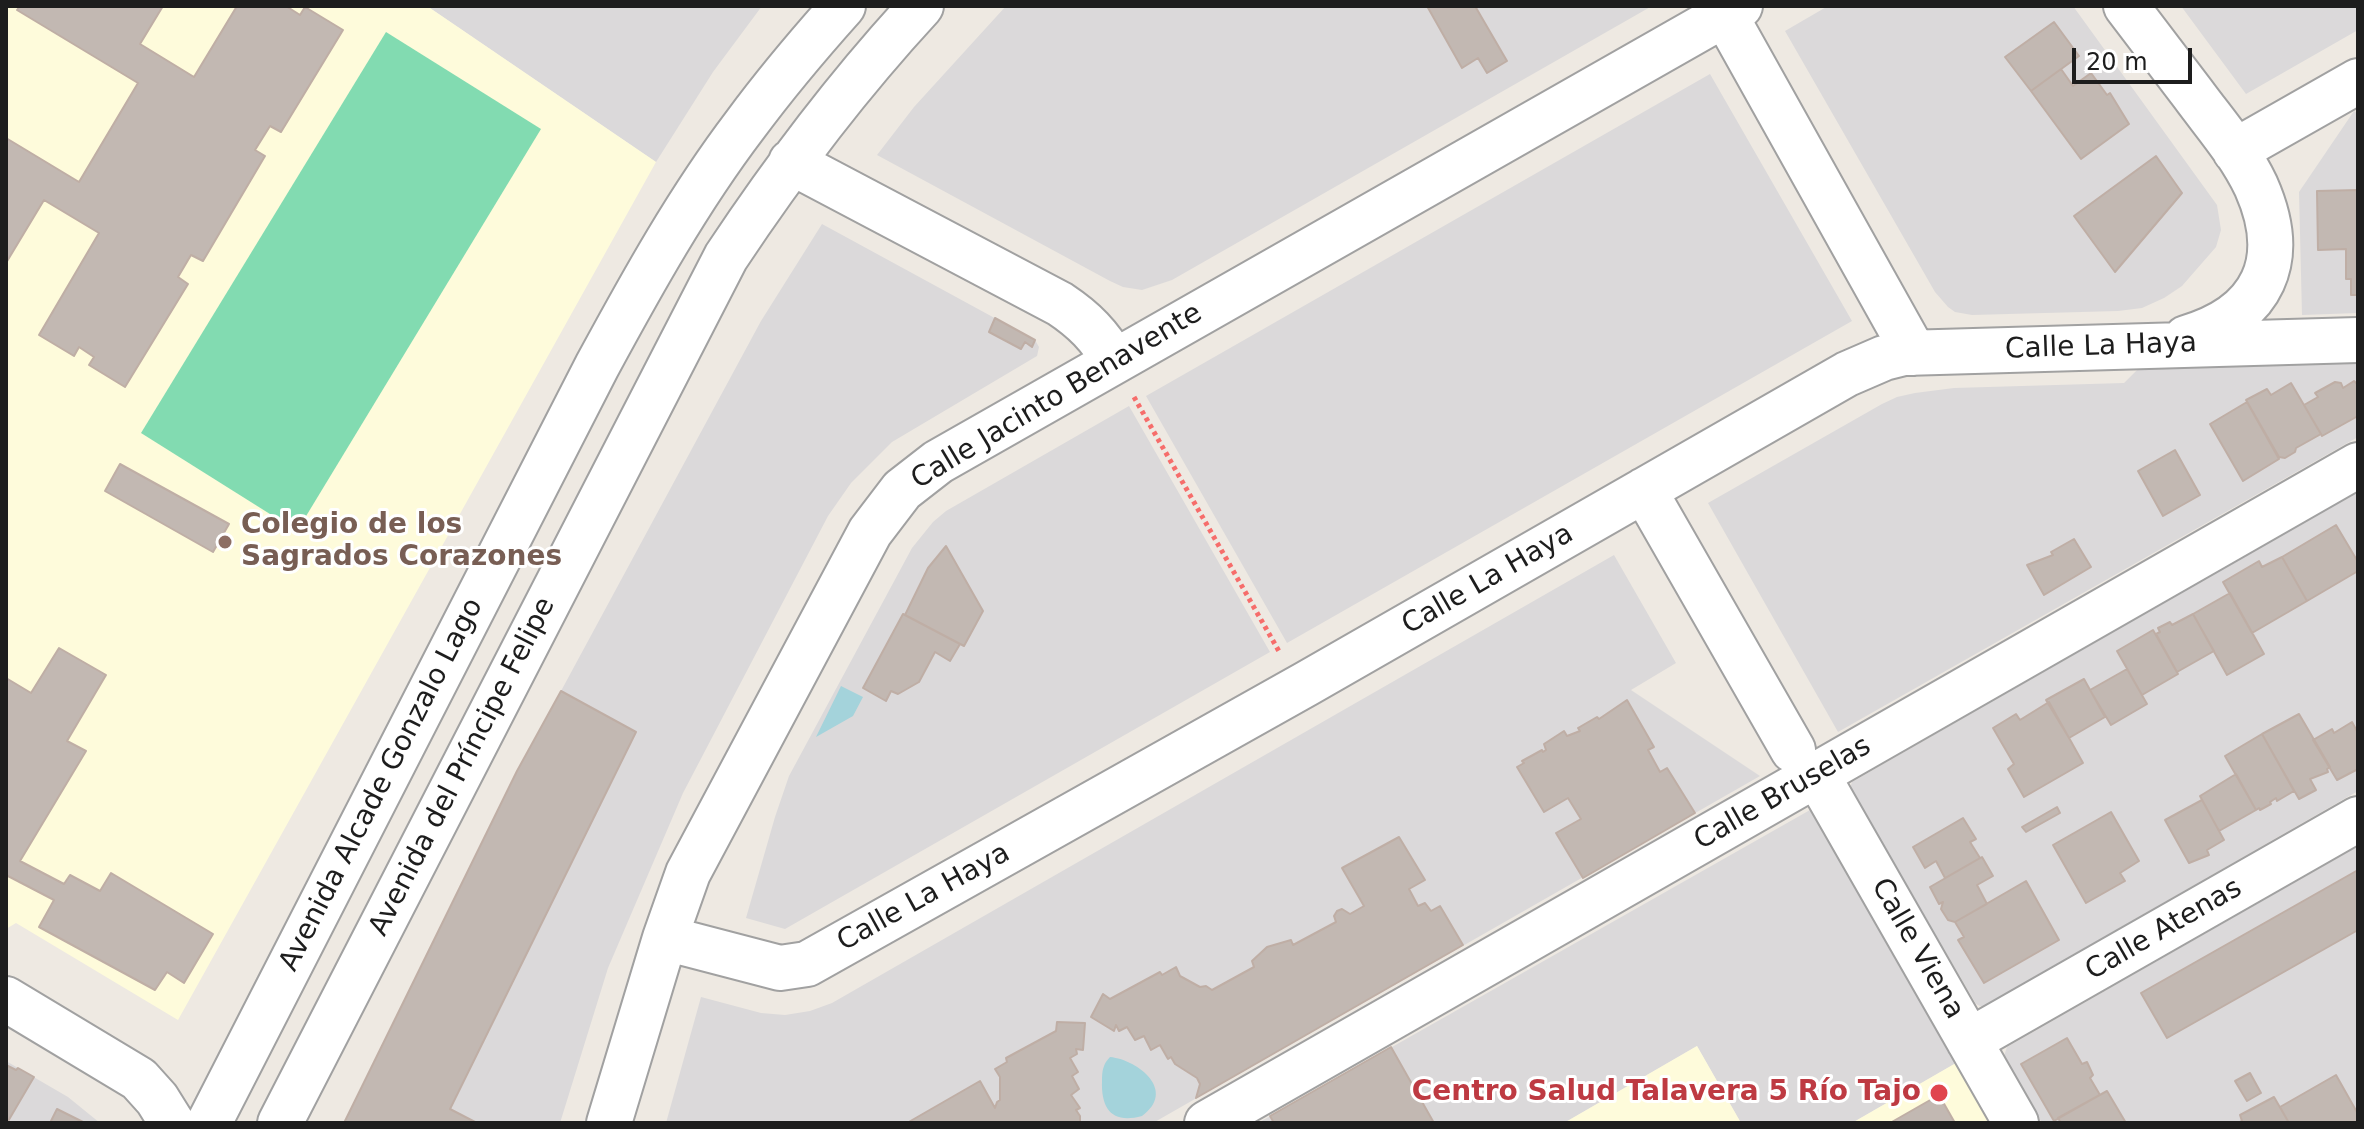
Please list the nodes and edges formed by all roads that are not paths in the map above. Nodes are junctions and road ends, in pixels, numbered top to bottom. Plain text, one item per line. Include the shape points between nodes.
1 (843, 6) edge
2 (921, 6) edge
3 (2126, 6) edge
4 (1728, 9) edge
5 (2358, 81) edge
6 (2235, 151) junction
7 (791, 162) junction
8 (2358, 340) edge
9 (2157, 346) junction
10 (1914, 353) junction
11 (1114, 361) junction
12 (2358, 465) edge
13 (1644, 490) junction
14 (1805, 762) junction
15 (2358, 819) edge
16 (665, 938) junction
17 (6, 999) edge
18 (1969, 1041) junction
19 (172, 1123) edge
20 (209, 1123) edge
21 (280, 1123) edge
22 (609, 1123) edge
23 (1207, 1123) edge
24 (2016, 1123) edge

1 - 20 street, Avenida Alcade Gonzalo Lago via 745,125 642,283
2 - 7 street
3 - 6 street
4 - 10 street
4 - 11 street, Calle Jacinto Benavente
5 - 6 street
6 - 9 street via 2256,187 2269,235 2269,262 2261,288 2241,312 2207,332
7 - 11 street via 1060,304 1091,327
7 - 21 street, Avenida del Príncipe Felipe via 726,257
8 - 9 street, Calle La Haya
9 - 10 street, Calle La Haya
10 - 13 street, Calle La Haya via 1858,368
11 - 16 street, Calle Jacinto Benavente via 938,462 902,490 870,532 688,873
12 - 14 street, Calle Bruselas
13 - 14 street, Calle Viena
13 - 16 street, Calle La Haya via 807,964 780,968
14 - 18 street, Calle Viena
14 - 23 street, Calle Bruselas
15 - 18 street, Calle Atenas
16 - 22 street, Calle Jacinto Benavente
17 - 19 street via 139,1079
18 - 24 street, Calle Viena

